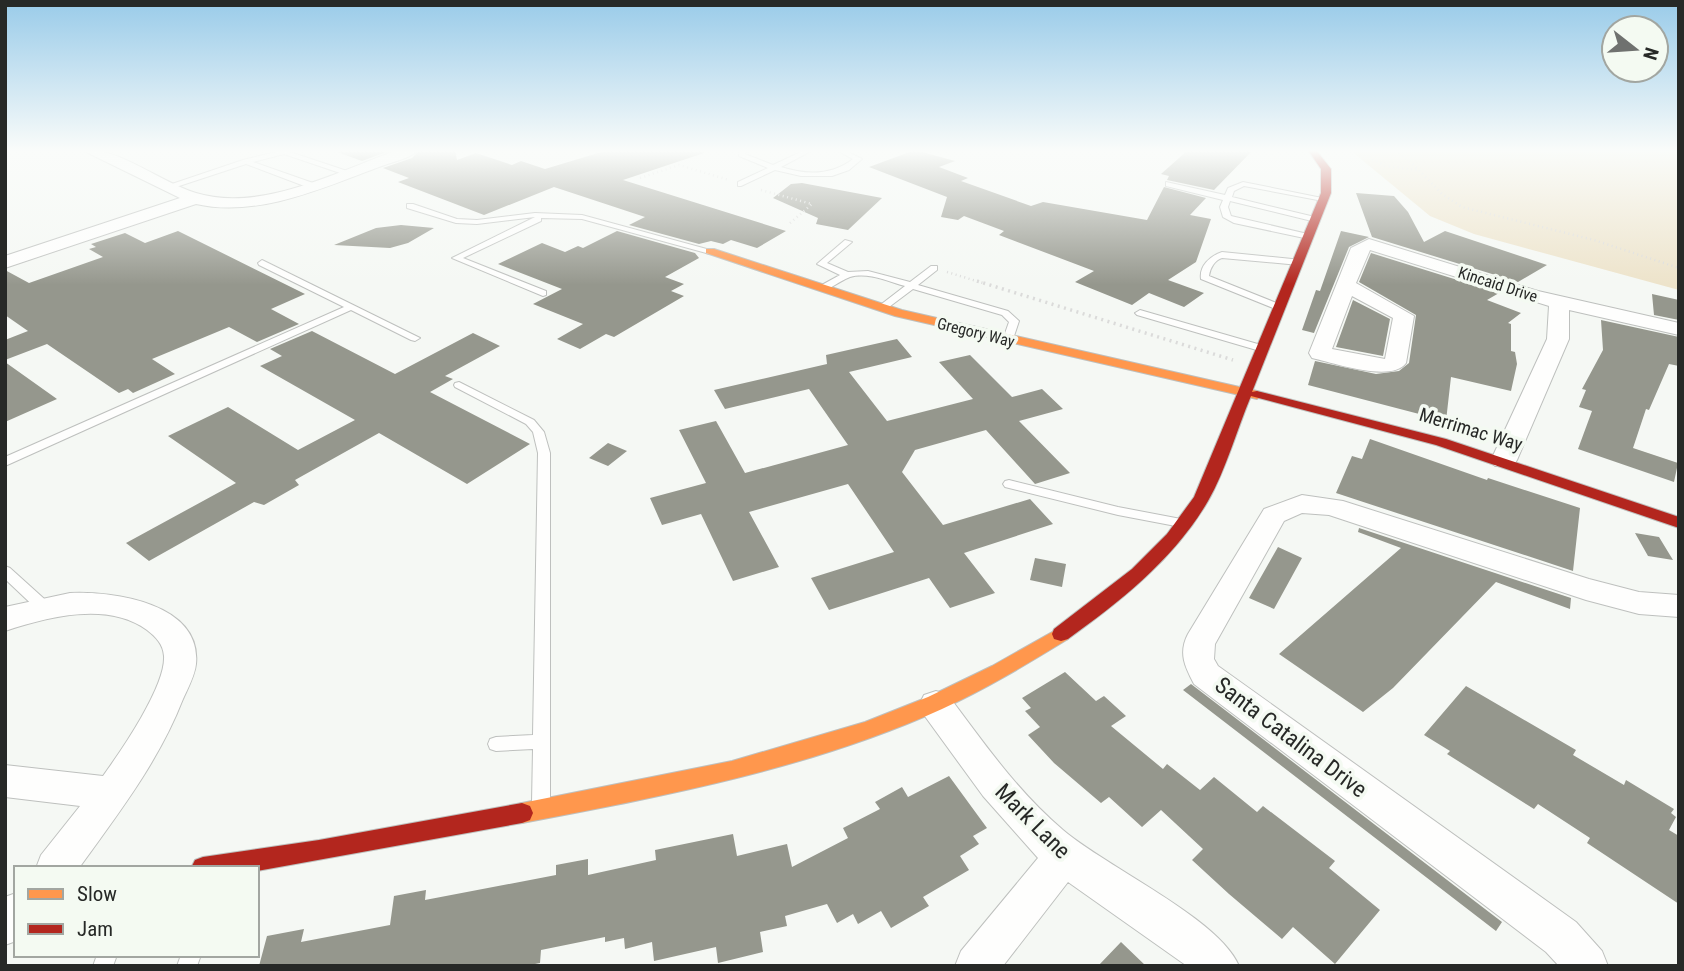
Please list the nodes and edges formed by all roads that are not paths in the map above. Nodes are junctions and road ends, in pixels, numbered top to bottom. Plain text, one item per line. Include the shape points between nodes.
1 (191, 195) edge
2 (268, 195) edge
3 (1216, 195) edge
4 (1303, 195) edge
5 (1324, 195) edge
6 (197, 198) junction
7 (1228, 198) junction
8 (1323, 199) junction
9 (410, 206) dead end
10 (547, 215) junction
11 (1316, 219) junction
12 (1309, 237) junction
13 (848, 242) dead end
14 (710, 251) joint
15 (5, 262) edge
16 (262, 262) dead end
17 (1299, 262) junction
18 (934, 268) road end
19 (845, 274) junction
20 (912, 285) junction
21 (1347, 286) dead end
22 (823, 288) junction
23 (543, 293) dead end
24 (1559, 302) junction
25 (351, 307) junction
26 (882, 307) junction
27 (1281, 308) junction
28 (1140, 313) dead end
29 (1679, 329) edge
30 (415, 338) dead end
31 (1007, 340) junction
32 (1264, 349) junction
33 (459, 385) dead end
34 (1247, 393) junction
35 (1504, 460) junction
36 (5, 462) edge
37 (1009, 484) dead end
38 (1679, 523) edge
39 (1185, 524) junction
40 (5, 571) edge
41 (1679, 606) edge
42 (46, 609) junction
43 (5, 619) edge
44 (936, 705) junction
45 (542, 741) junction
46 (496, 744) dead end
47 (5, 781) edge
48 (112, 793) junction
49 (541, 810) junction
50 (1064, 856) junction
51 (57, 866) edge
52 (229, 866) edge
53 (976, 966) edge
54 (1218, 966) edge
55 (1587, 966) edge

1 - 6 street
2 - 6 street via 228,203
3 - 7 lane
4 - 8 lane
5 - 8 street
6 - 15 street
7 - 11 lane
7 - 12 lane via 1224,206 1227,216
8 - 11 street
9 - 10 lane via 467,222
10 - 14 lane via 621,225
10 - 23 lane via 456,258
11 - 12 street
12 - 17 street
13 - 19 lane via 821,264
14 - 22 street, Gregory Way
16 - 25 lane
17 - 27 street
17 - 27 lane via 1222,255 1205,270 1205,277 1212,281
18 - 20 lane
19 - 20 lane via 860,271
19 - 22 lane
20 - 26 lane
20 - 31 lane via 1005,313 1014,321
21 - 24 street, Kincaid Drive via 1360,248 1369,244
22 - 26 street, Gregory Way
24 - 29 street, Kincaid Drive
24 - 35 street via 1558,339
25 - 30 lane
25 - 36 lane
26 - 31 street, Gregory Way
27 - 32 street
28 - 32 lane
31 - 34 street, Gregory Way
32 - 34 street
33 - 45 lane via 530,422 541,437
34 - 35 street, Merrimac Way
34 - 39 street via 1218,465
35 - 38 street, Merrimac Way
37 - 39 lane
39 - 44 street via 1090,614 1021,659
40 - 42 lane
41 - 55 street, Santa Catalina Drive via 1639,603 1586,589 1333,507 1301,504 1274,514 1199,643 1198,659 1206,675 1561,937
42 - 43 street
42 - 48 street via 86,602 117,605 162,623 176,641 180,664 164,707
44 - 49 street via 833,743 723,775
44 - 50 street, Mark Lane via 993,782
45 - 46 lane
45 - 49 lane
47 - 48 street
48 - 51 street
49 - 52 street
50 - 53 street
50 - 54 street, Mark Lane via 1193,941

